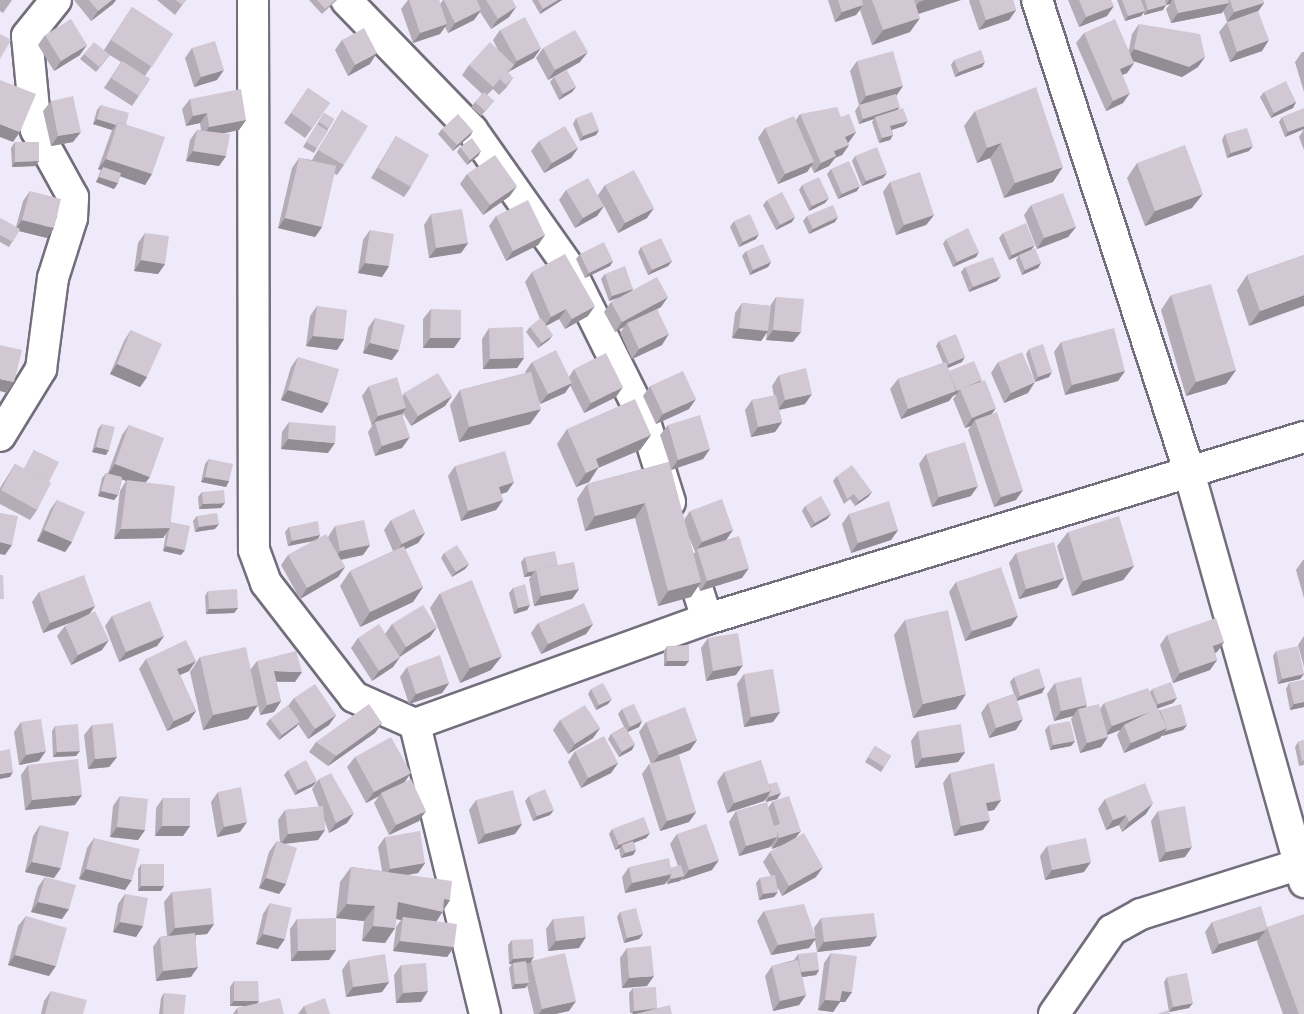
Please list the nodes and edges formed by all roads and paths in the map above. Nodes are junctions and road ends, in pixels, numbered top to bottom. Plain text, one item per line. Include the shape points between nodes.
1 (56, 0) edge
2 (253, 0) edge
3 (346, 0) edge
4 (1037, 0) edge
5 (0, 436) edge
6 (1304, 437) edge
7 (1189, 472) junction
8 (707, 619) junction
9 (415, 724) junction
10 (1302, 870) edge
11 (485, 1014) edge
12 (1054, 1014) edge

1 - 5 street via 27,36 36,130 73,197 72,218 53,278 41,369
2 - 9 street via 254,550 266,583 354,697
3 - 8 street via 472,130 568,266 644,419
4 - 7 street
6 - 7 street
7 - 8 street
7 - 10 street
8 - 9 street
9 - 11 street
10 - 12 street via 1141,914 1112,930

